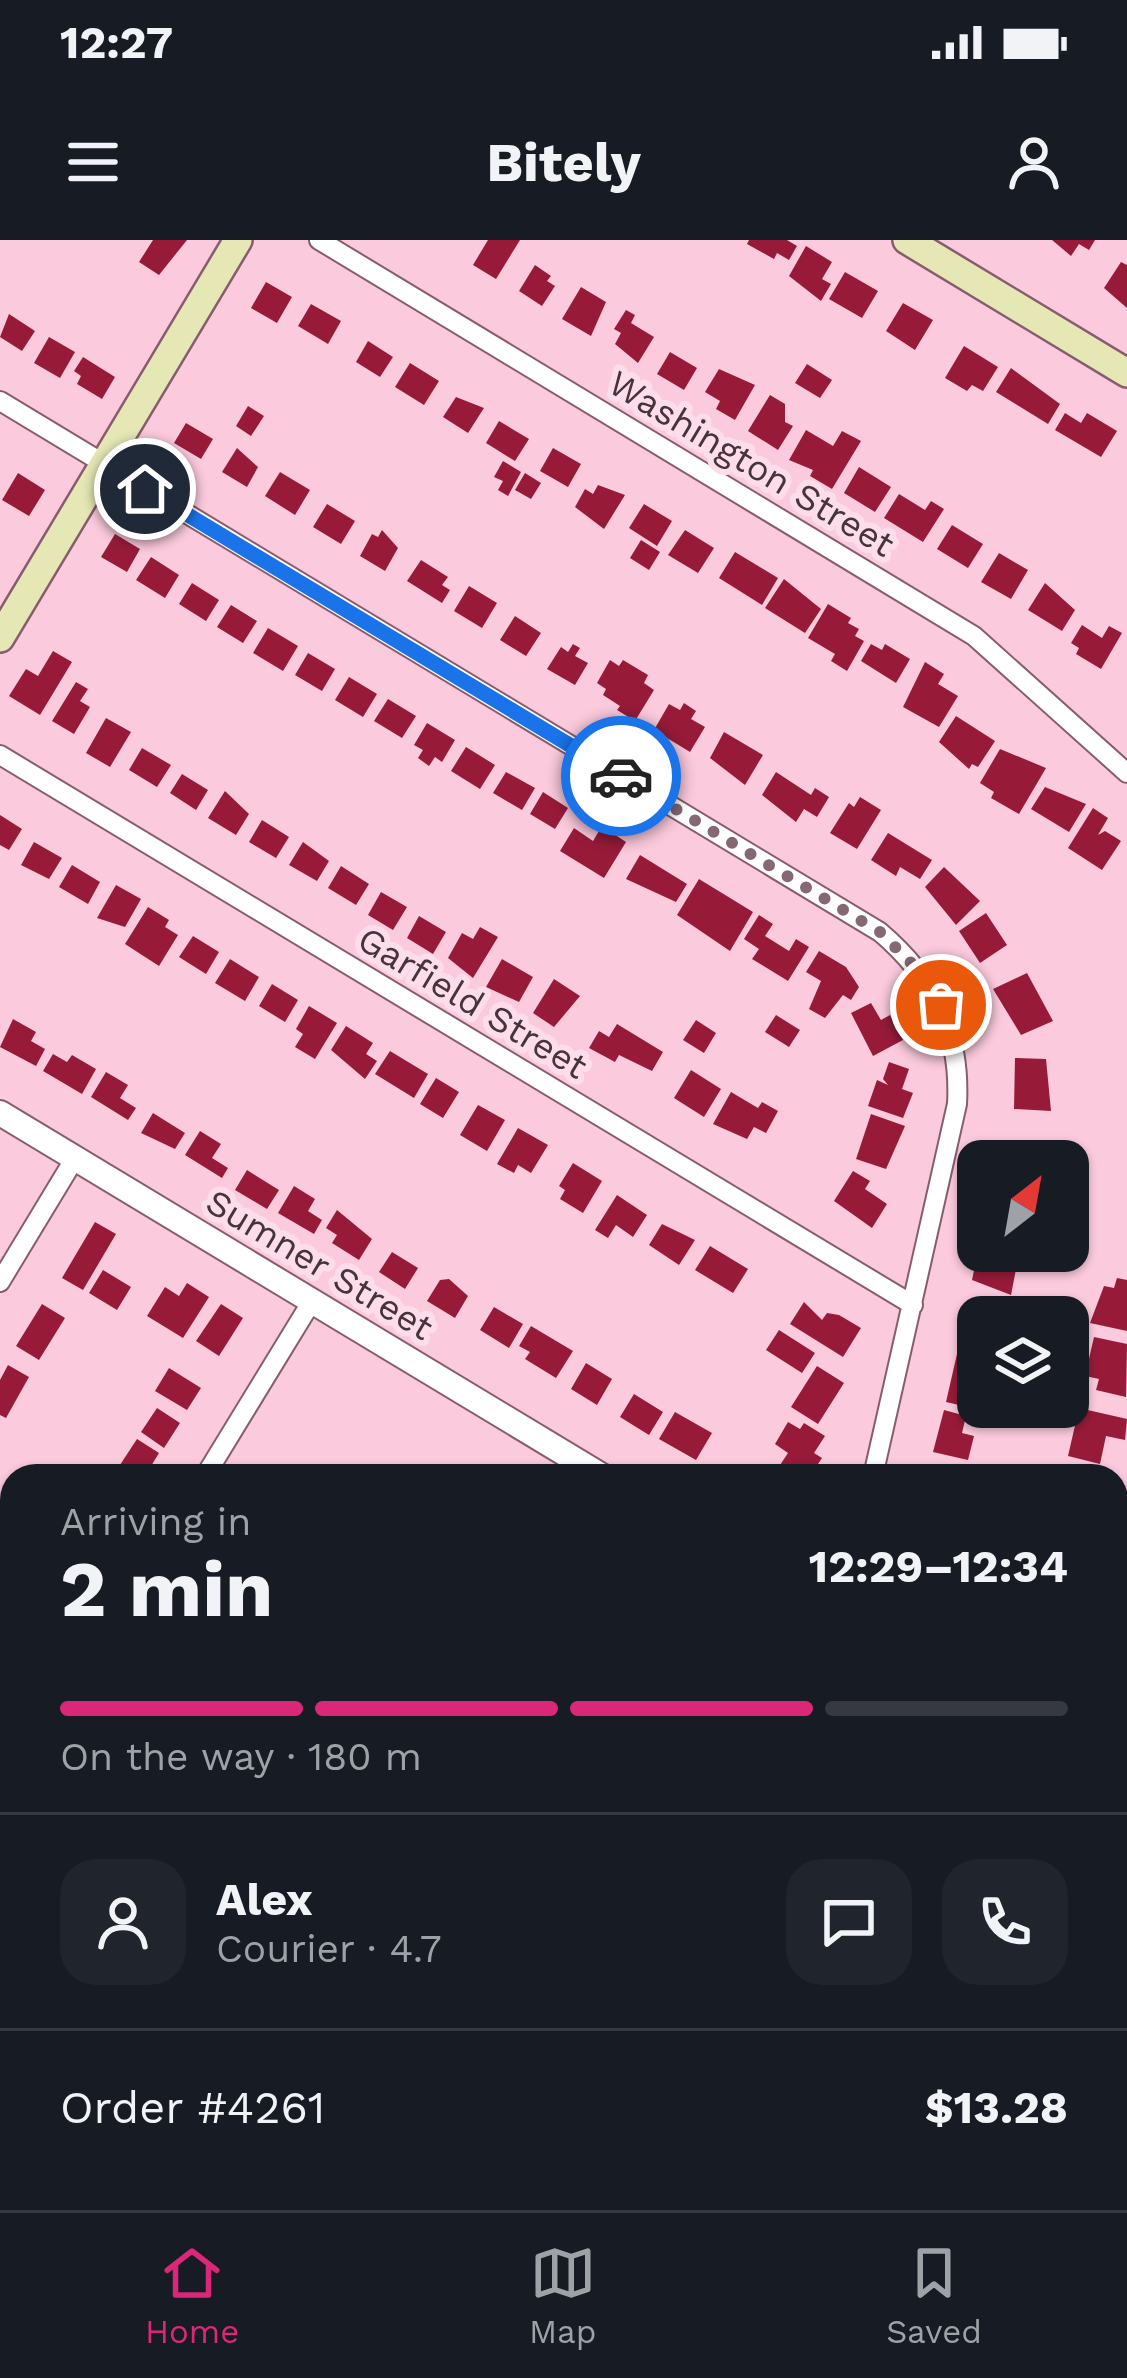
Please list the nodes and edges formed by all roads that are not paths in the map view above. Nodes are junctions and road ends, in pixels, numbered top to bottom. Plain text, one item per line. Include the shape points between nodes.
1 (238, 240) edge
2 (319, 240) edge
3 (907, 240) edge
4 (1127, 373) edge
5 (0, 401) edge
6 (104, 464) junction
7 (0, 638) edge
8 (0, 755) edge
9 (1127, 773) edge
10 (0, 1113) edge
11 (75, 1158) junction
12 (0, 1282) edge
13 (311, 1301) junction
14 (913, 1305) junction
15 (213, 1464) edge
16 (582, 1464) edge
17 (876, 1464) edge

1 - 6 main road
2 - 9 street, Washington Street via 974,636
3 - 4 main road
5 - 6 street
6 - 7 main road
6 - 14 street via 880,932 925,977 954,1043 957,1104
8 - 14 street, Garfield Street
10 - 11 street, Sumner Street
11 - 12 street
11 - 13 street, Sumner Street
13 - 15 street
13 - 16 street, Sumner Street
14 - 17 street

